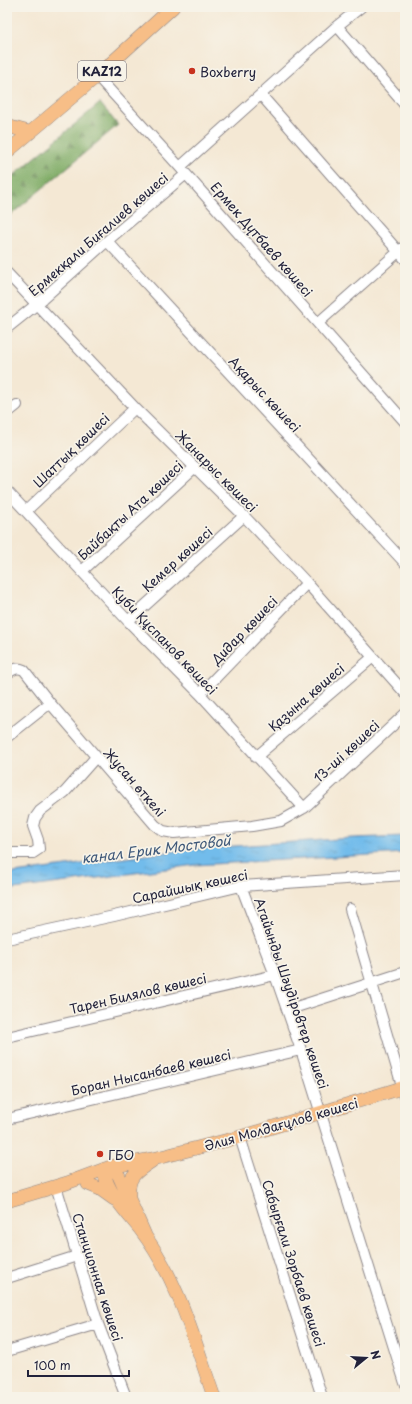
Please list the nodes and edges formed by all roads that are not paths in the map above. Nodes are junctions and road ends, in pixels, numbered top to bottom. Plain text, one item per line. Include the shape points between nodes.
1 (173, 7) edge
2 (361, 7) edge
3 (337, 26) junction
4 (97, 76) junction
5 (261, 95) junction
6 (405, 105) edge
7 (7, 126) edge
8 (29, 132) junction
9 (7, 152) edge
10 (183, 170) junction
11 (107, 241) junction
12 (403, 252) edge
13 (7, 273) edge
14 (37, 304) junction
15 (318, 323) junction
16 (7, 328) edge
17 (16, 405) dead end
18 (135, 408) junction
19 (7, 413) edge
20 (405, 422) edge
21 (195, 467) junction
22 (7, 491) edge
23 (26, 511) junction
24 (244, 516) junction
25 (405, 563) edge
26 (82, 571) junction
27 (307, 583) junction
28 (128, 620) junction
29 (373, 657) junction
30 (7, 674) edge
31 (405, 693) edge
32 (200, 694) junction
33 (50, 703) junction
34 (405, 714) edge
35 (7, 737) edge
36 (96, 757) junction
37 (256, 757) junction
38 (304, 808) junction
39 (7, 853) edge
40 (405, 875) edge
41 (241, 886) junction
42 (350, 909) dead end
43 (7, 939) edge
44 (405, 972) edge
45 (275, 975) junction
46 (372, 983) junction
47 (287, 1010) junction
48 (7, 1037) edge
49 (300, 1050) junction
50 (404, 1090) edge
51 (320, 1114) junction
52 (7, 1119) edge
53 (240, 1137) junction
54 (157, 1158) junction
55 (114, 1171) junction
56 (105, 1181) junction
57 (61, 1184) junction
58 (88, 1184) junction
59 (7, 1201) edge
60 (125, 1201) junction
61 (77, 1256) junction
62 (7, 1278) edge
63 (98, 1324) junction
64 (7, 1351) edge
65 (405, 1383) edge
66 (126, 1397) edge
67 (214, 1397) edge
68 (322, 1397) edge

1 - 4 main road, KAZ12
2 - 3 street, Ермекқали Биғалиев көшесі
3 - 5 street, Ермекқали Биғалиев көшесі
3 - 6 street
4 - 8 main road, KAZ12
4 - 10 street, Ермек Дүтбаев көшесi
5 - 10 street, Ермекқали Биғалиев көшесі
5 - 12 street
7 - 8 main road
8 - 9 main road, KAZ12
10 - 11 street, Ермекқали Биғалиев көшесі
10 - 15 street, Ермек Дүтбаев көшесi
11 - 14 street, Ермекқали Биғалиев көшесі
11 - 25 street, Ақарыс көшесi
12 - 15 street
13 - 14 street, Жанарыс көшесі
14 - 16 street, Ермекқали Биғалиев көшесі
14 - 18 street, Жанарыс көшесі
15 - 20 street, Ермек Дүтбаев көшесi
17 - 19 street
18 - 21 street, Жанарыс көшесі
18 - 23 street, Шаттық көшесі
21 - 24 street, Жанарыс көшесі
21 - 26 street, Байбақты Ата көшесі
22 - 23 street, Куби Құспанов көшесi
23 - 26 street, Куби Құспанов көшесi
24 - 27 street, Жанарыс көшесі
24 - 28 street, Кемер көшесі
26 - 28 street, Куби Құспанов көшесi
27 - 29 street, Жанарыс көшесі
27 - 32 street, Дидар көшесі
28 - 32 street, Куби Құспанов көшесi
29 - 31 street, Жанарыс көшесі
29 - 37 street, Қазына көшесі
30 - 33 street, Жусан өткелі via 13,669 24,670
32 - 37 street, Куби Құспанов көшесi
33 - 35 street
33 - 36 street, Жусан өткелі
34 - 38 street, 13-ші көшесi
36 - 38 street, Жусан өткелі via 155,826 163,831 174,833 252,826 280,821
36 - 39 street via 65,792 40,811 35,818 33,826 39,849 33,853
37 - 38 street, Куби Құспанов көшесi
40 - 41 street, Сарайшық көшесі
41 - 43 street, Сарайшық көшесі
41 - 45 street, Агайынды Шәудіровтер көшесi
42 - 46 street
44 - 46 street
45 - 47 street, Агайынды Шәудіровтер көшесi
45 - 48 street, Тарен Билялов көшесі
46 - 47 street
46 - 50 street
47 - 49 street, Агайынды Шәудіровтер көшесi
49 - 51 street, Агайынды Шәудіровтер көшесi
49 - 52 street, Боран Нысанбаев көшесі
50 - 51 main road, Әлия Молдағұлов көшесі
51 - 53 main road, Әлия Молдағұлов көшесі
51 - 65 street, Агайынды Шәудіровтер көшесi
53 - 54 main road, Әлия Молдағұлов көшесі
53 - 68 street, Сабырғали Зорбаев көшесі
54 - 55 main road, Әлия Молдағұлов көшесі
54 - 60 main road via 136,1172 130,1180
55 - 56 main road via 105,1174
55 - 57 main road, Әлия Молдағұлов көшесі
55 - 60 main road
56 - 58 main road, Әлия Молдағұлов көшесі
56 - 60 main road
57 - 58 main road, Әлия Молдағұлов көшесі
57 - 59 main road, Әлия Молдағұлов көшесі
57 - 61 street, Станционная көшесі
58 - 60 main road
60 - 67 main road via 166,1270 183,1308
61 - 62 street
61 - 63 street, Станционная көшесі
63 - 64 street
63 - 66 street, Станционная көшесі

